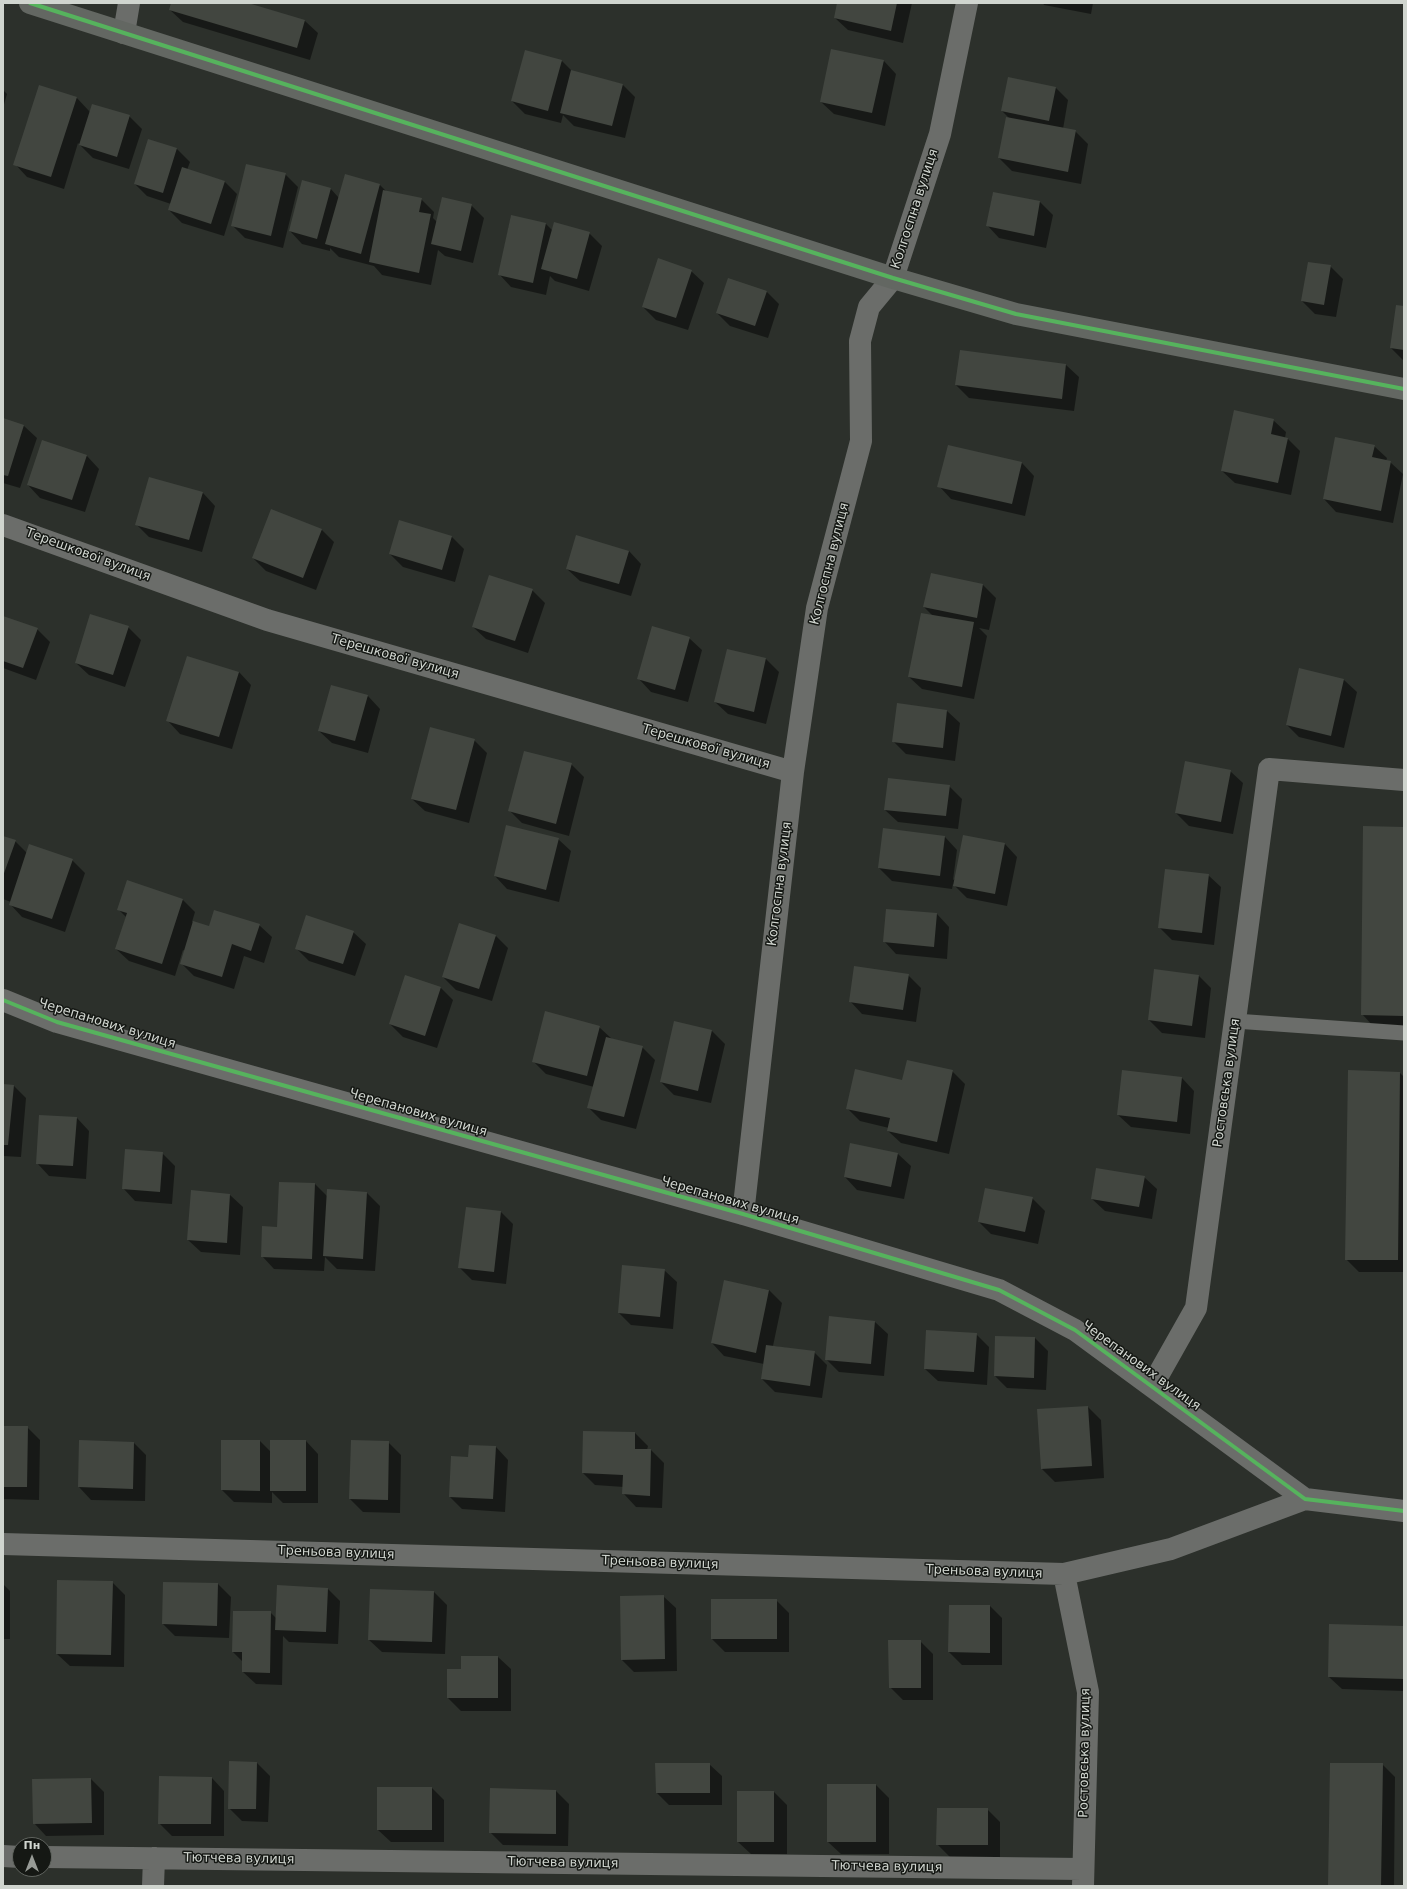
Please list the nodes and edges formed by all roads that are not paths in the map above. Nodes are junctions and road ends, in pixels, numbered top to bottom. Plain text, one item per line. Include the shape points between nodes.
1 (30, 3) edge
2 (129, 3) edge
3 (967, 3) edge
4 (124, 33) junction
5 (893, 278) junction
6 (1404, 389) edge
7 (3, 525) edge
8 (793, 772) junction
9 (1404, 780) edge
10 (3, 1000) edge
11 (1235, 1021) junction
12 (1404, 1033) edge
13 (743, 1214) junction
14 (1152, 1386) junction
15 (1305, 1499) junction
16 (1404, 1511) edge
17 (3, 1544) edge
18 (1064, 1574) junction
19 (52, 1857) edge
20 (154, 1858) junction
21 (1083, 1877) edge
22 (153, 1886) edge

1 - 4 street
2 - 4 street
3 - 5 street, Колгоспна вулиця via 940,134
4 - 5 street
5 - 6 street via 1016,314
5 - 8 street, Колгоспна вулиця via 869,308 860,341 861,441 817,608
7 - 8 street, Терешкової вулиця via 267,620
8 - 13 street, Колгоспна вулиця
9 - 11 street, Ростовська вулиця via 1269,768
10 - 13 street, Черепанових вулиця via 57,1022
11 - 12 lane
11 - 14 street, Ростовська вулиця via 1196,1308
13 - 14 street, Черепанових вулиця via 999,1290 1075,1330
14 - 15 street, Черепанових вулиця
15 - 16 street, Черепанових вулиця
15 - 18 street, Треньова вулиця via 1171,1549
17 - 18 street, Треньова вулиця
18 - 21 street, Ростовська вулиця via 1088,1692
19 - 20 street, Тютчева вулиця
20 - 21 street, Тютчева вулиця
20 - 22 street

